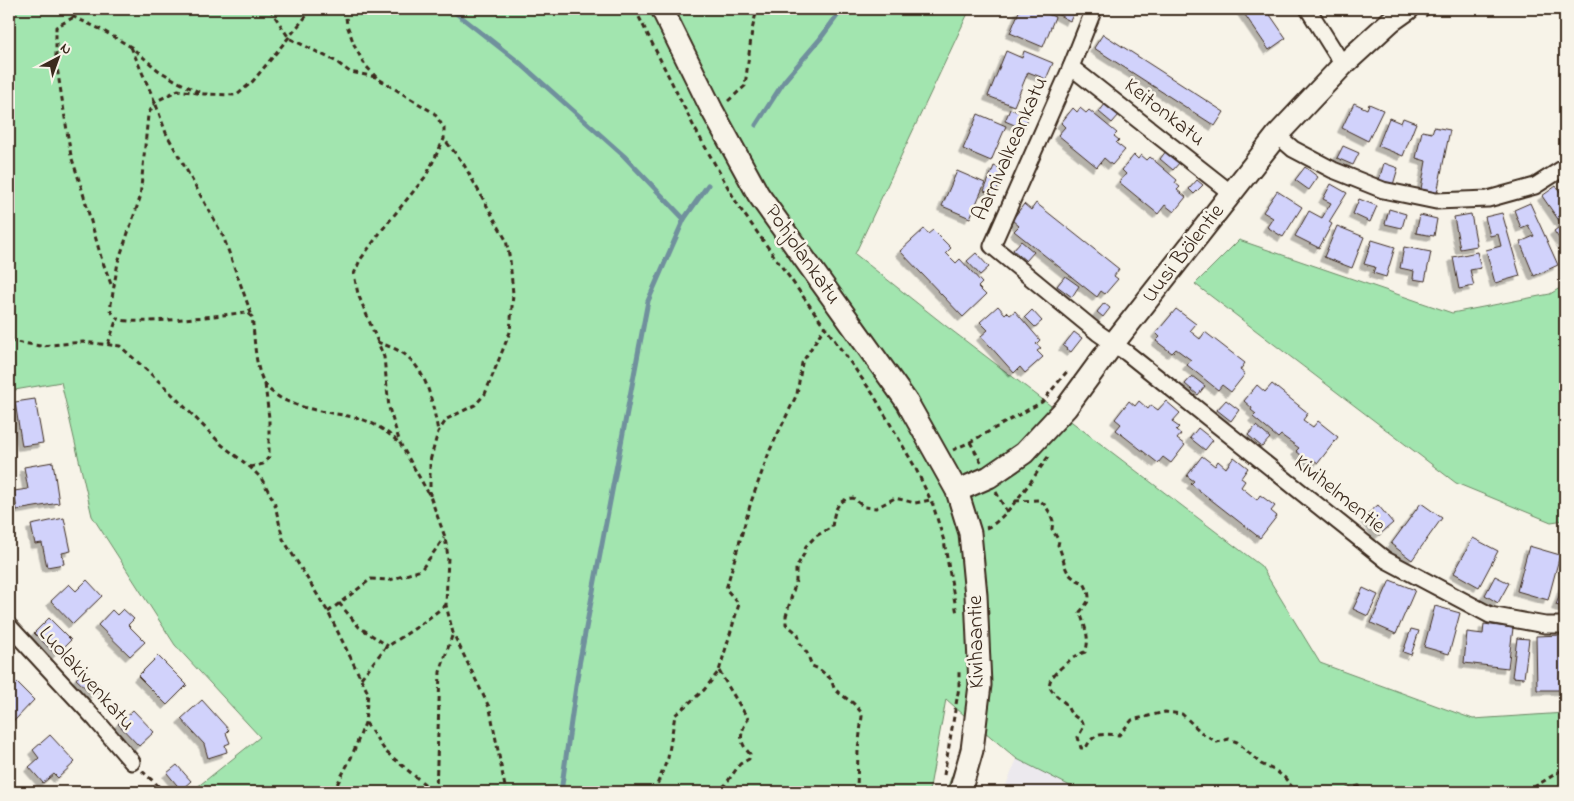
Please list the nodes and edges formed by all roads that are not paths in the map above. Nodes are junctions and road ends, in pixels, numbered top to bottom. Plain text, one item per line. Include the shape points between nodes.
1 (662, 9) edge
2 (1094, 9) edge
3 (1308, 9) edge
4 (1408, 9) edge
5 (1343, 65) junction
6 (1071, 67) junction
7 (1277, 135) junction
8 (1565, 167) edge
9 (1231, 193) junction
10 (1113, 344) junction
11 (957, 491) junction
12 (1565, 625) edge
13 (9, 626) edge
14 (132, 762) road end
15 (951, 787) edge

1 - 11 main road, Pohjolankatu via 758,194 907,402
2 - 6 street, Aarnivalkeankatu
3 - 5 street
4 - 5 main road, Uusi Bölentie
5 - 7 main road, Uusi Bölentie
6 - 9 street, Keitonkatu
6 - 10 street, Aarnivalkeankatu via 992,246
7 - 8 street via 1333,170 1383,190 1436,201 1488,199 1535,186
7 - 9 main road, Uusi Bölentie
9 - 10 main road, Uusi Bölentie
10 - 11 main road, Uusi Bölentie via 1066,408 1024,453 989,476
10 - 12 street, Kivihelmentie via 1386,560 1490,615 1545,625
11 - 15 main road, Kivihaantie via 970,533 980,685 972,750
13 - 14 street, Luolakivenkatu

